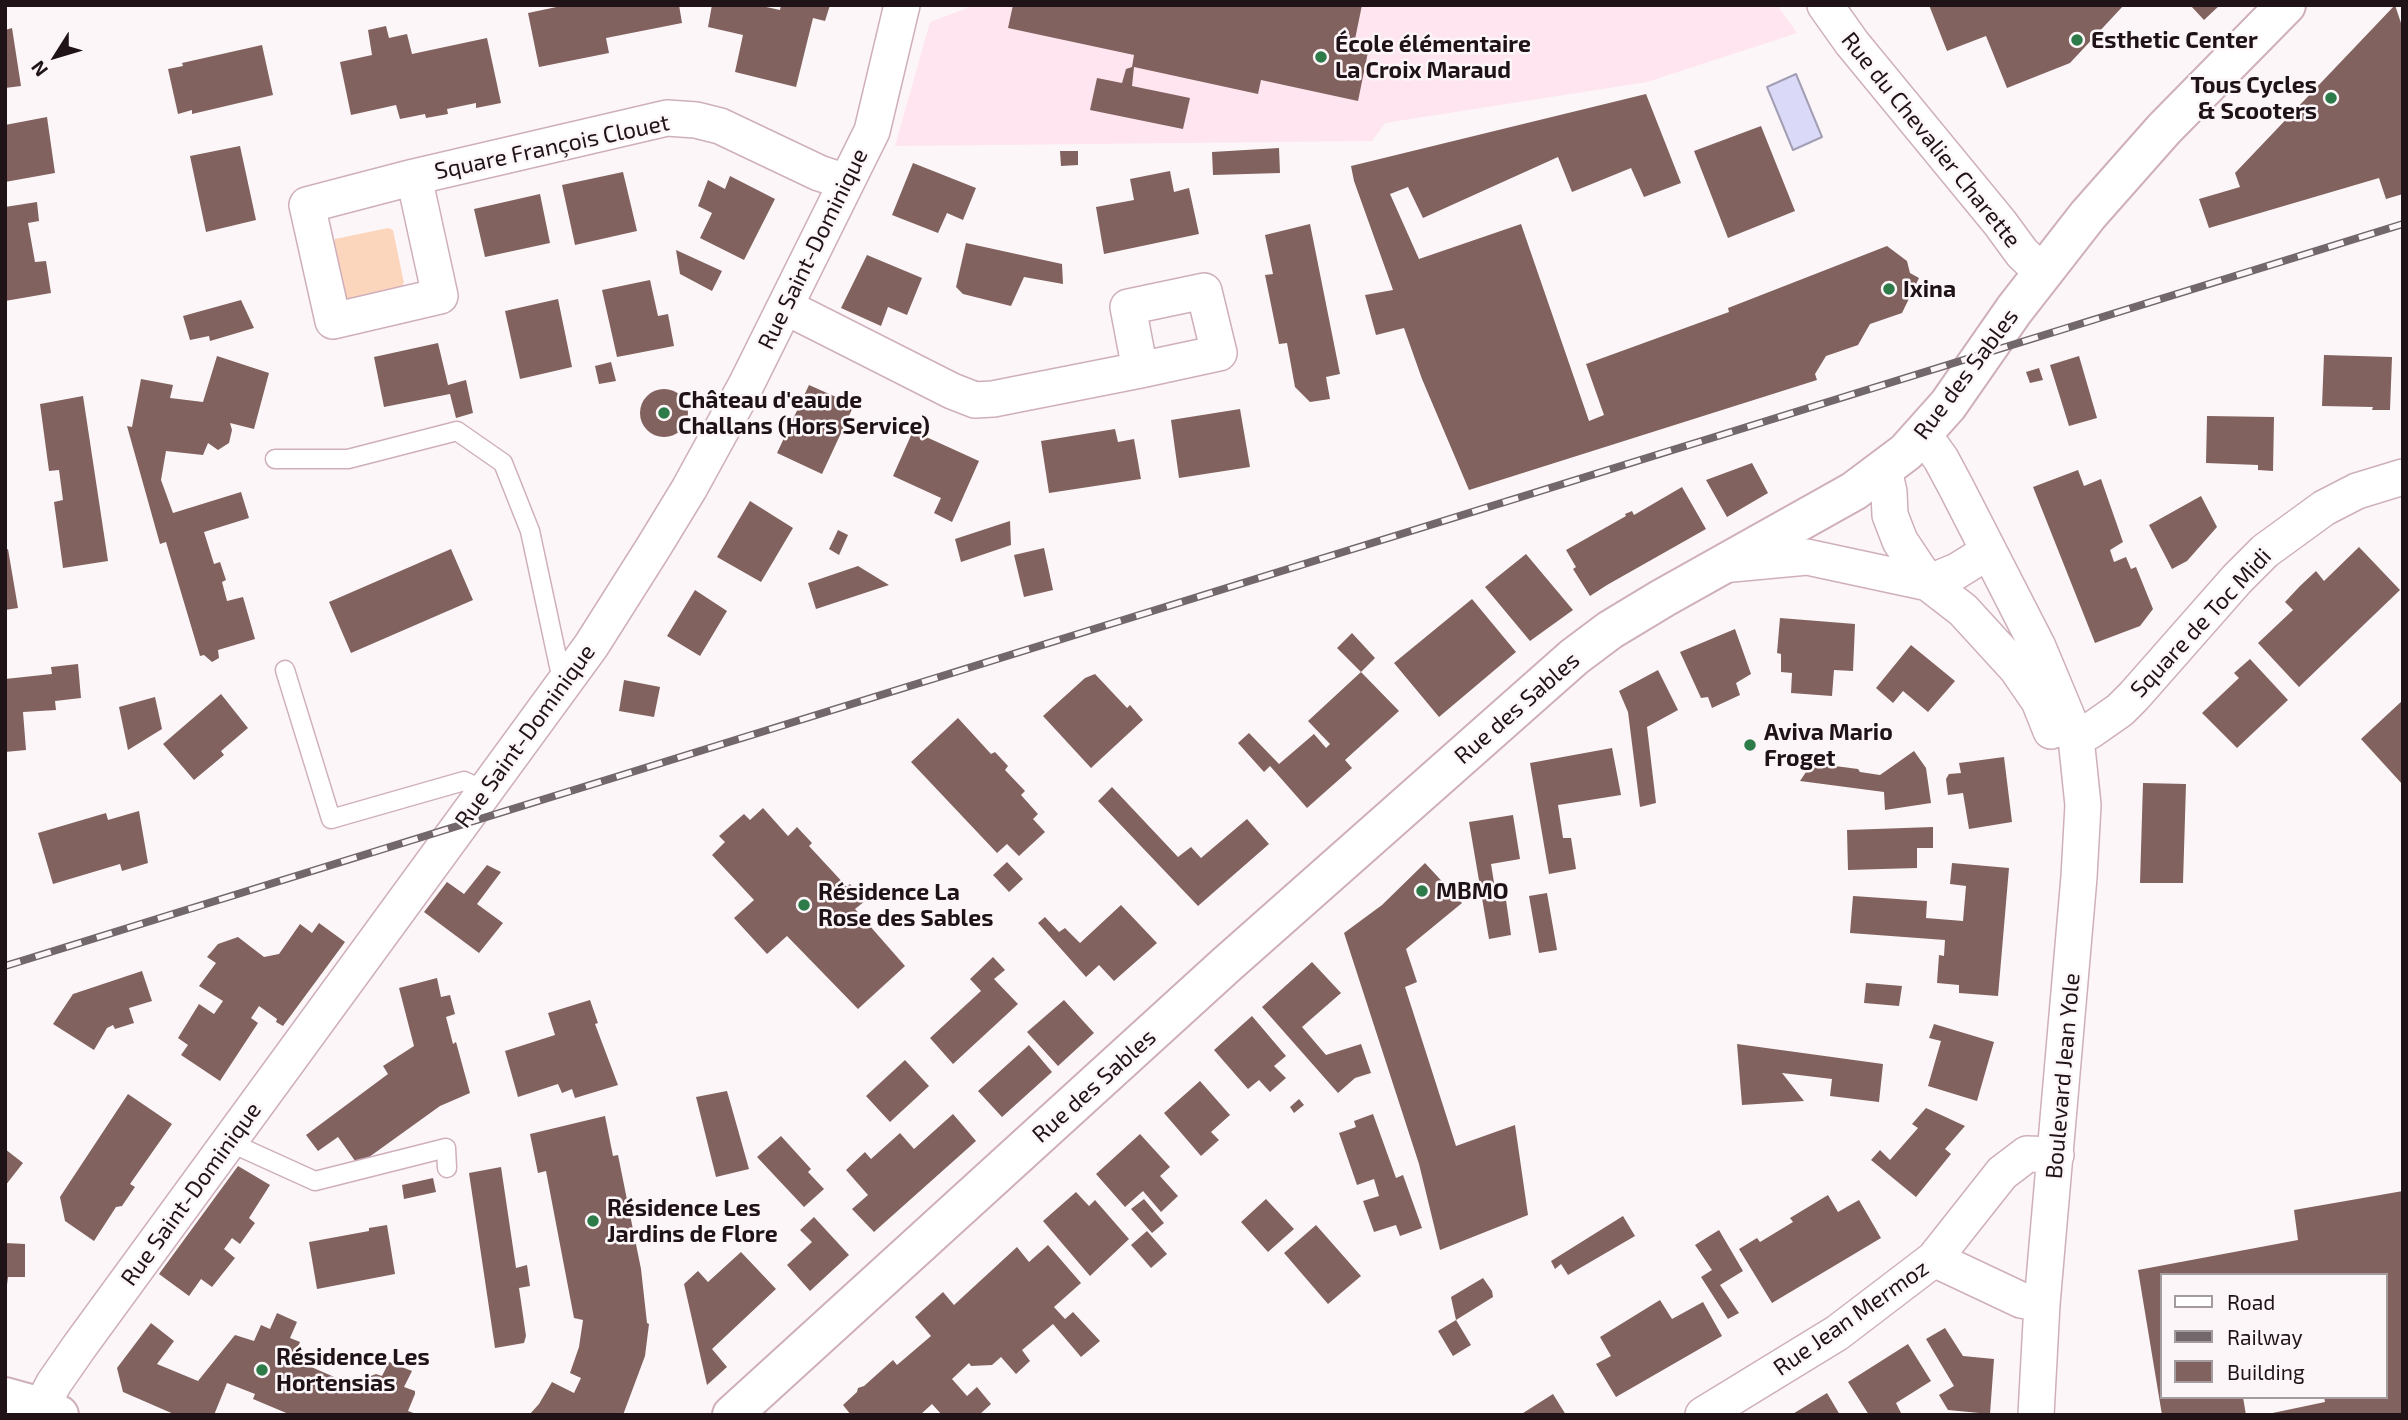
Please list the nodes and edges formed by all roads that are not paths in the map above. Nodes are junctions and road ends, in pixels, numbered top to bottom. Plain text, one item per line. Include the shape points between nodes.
1 (902, 5) edge
2 (1825, 5) edge
3 (2286, 5) edge
4 (414, 177) junction
5 (846, 182) junction
6 (2042, 271) junction
7 (786, 307) junction
8 (1140, 370) dead end
9 (1923, 434) junction
10 (275, 459) dead end
11 (1884, 470) junction
12 (2403, 477) edge
13 (1989, 551) junction
14 (1719, 565) junction
15 (1928, 583) junction
16 (285, 670) dead end
17 (563, 685) junction
18 (2076, 738) junction
19 (486, 791) junction
20 (229, 1142) junction
21 (2056, 1155) junction
22 (447, 1168) dead end
23 (1934, 1259) junction
24 (2042, 1304) junction
25 (35, 1408) edge
26 (732, 1415) edge
27 (1703, 1415) edge
28 (2036, 1415) edge

1 - 5 street, Rue Saint-Dominique via 872,131
2 - 6 street, Rue du Chevalier Charette via 2022,253
3 - 6 main road, Rue des Sables via 2164,129
4 - 4 street, Square François Clouet via 307,205 333,321 440,296
4 - 5 street, Square François Clouet via 667,118 720,126
5 - 7 street, Rue Saint-Dominique
6 - 9 main road, Rue des Sables via 1968,380
7 - 8 street via 975,400
7 - 17 street, Rue Saint-Dominique via 689,489
9 - 11 main road, Rue des Sables
9 - 13 street, Boulevard Jean Yole
10 - 17 lane via 348,459 457,432 503,463 530,531
11 - 14 main road, Rue des Sables
11 - 15 street via 1890,515 1900,541
12 - 18 street, Square de Toc Midi via 2357,491 2289,532 2236,579 2134,696
13 - 15 street
13 - 18 street, Boulevard Jean Yole via 2039,647
14 - 15 street via 1807,556
14 - 26 main road, Rue des Sables via 1610,630 1574,657 1226,965
15 - 18 street via 1963,610 2017,669 2039,701 2053,736
16 - 19 lane via 331,819 464,781
17 - 19 street, Rue Saint-Dominique
18 - 21 street, Boulevard Jean Yole via 2083,805
19 - 20 street, Rue Saint-Dominique
20 - 22 lane via 315,1181 446,1148
20 - 25 street, Rue Saint-Dominique
21 - 23 street via 2027,1154 2002,1173
21 - 24 street, Boulevard Jean Yole
23 - 24 street, Rue Jean Mermoz via 2021,1300
23 - 27 street, Rue Jean Mermoz via 1837,1333
24 - 28 street, Boulevard Jean Yole

